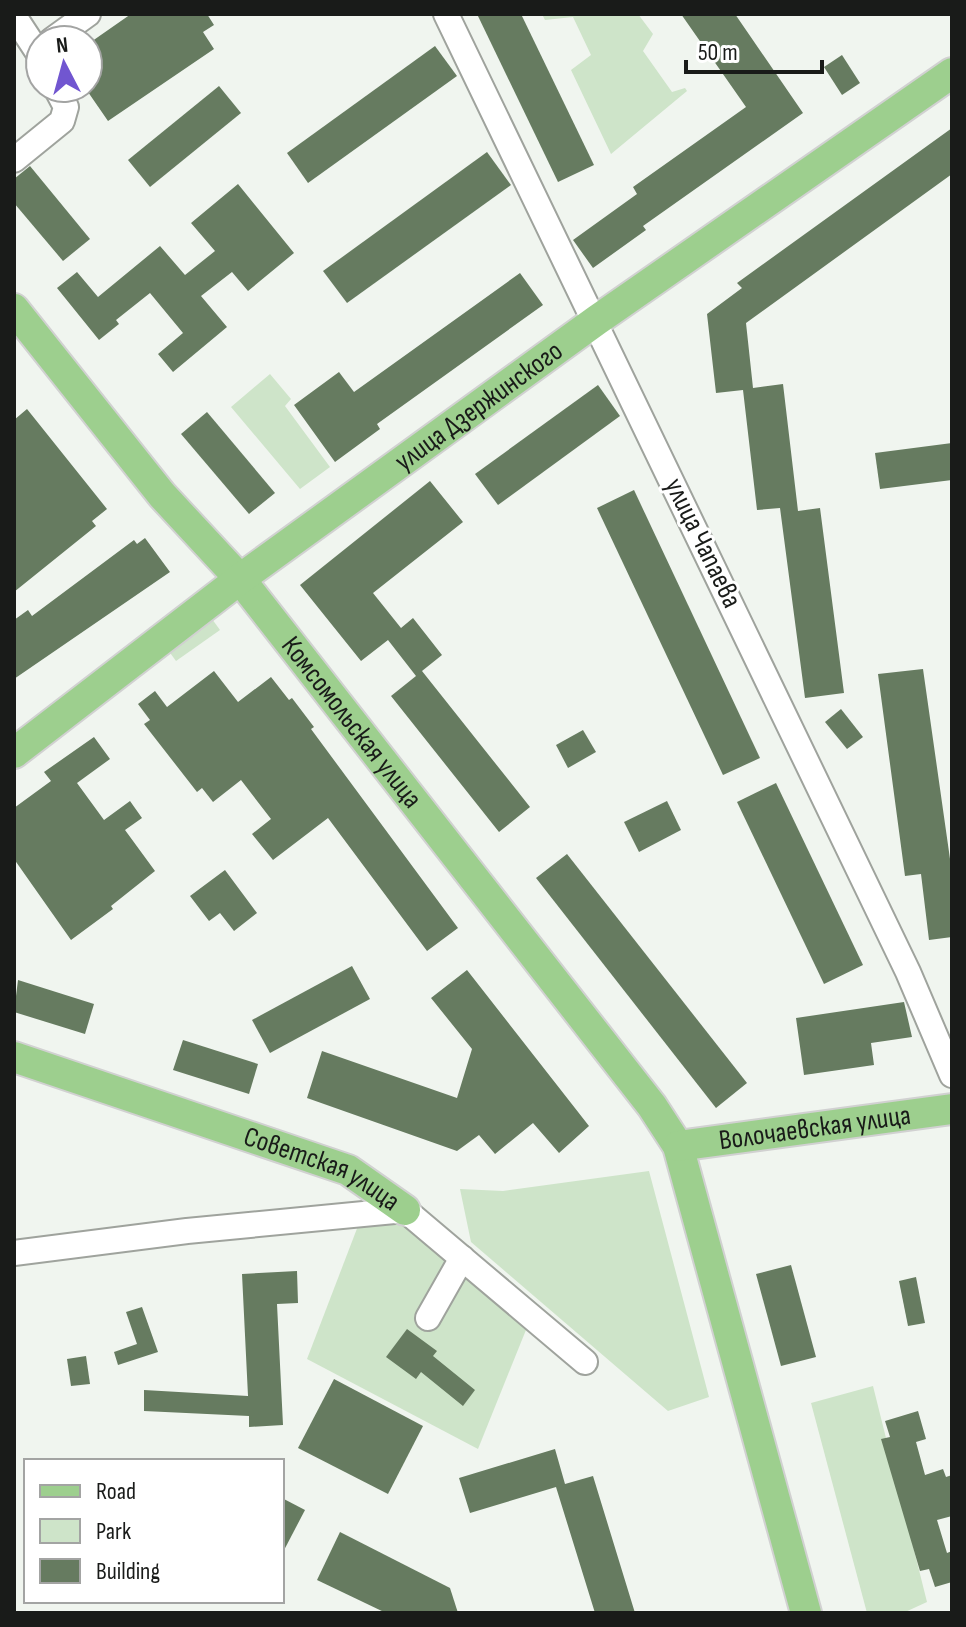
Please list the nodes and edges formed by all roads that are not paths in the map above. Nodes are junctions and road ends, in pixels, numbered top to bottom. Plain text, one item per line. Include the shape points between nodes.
1 (446, 14) edge
2 (952, 73) edge
3 (64, 104) edge
4 (14, 160) edge
5 (14, 309) edge
6 (597, 320) junction
7 (240, 579) junction
8 (14, 753) edge
9 (14, 1057) edge
10 (952, 1075) edge
11 (952, 1109) edge
12 (678, 1146) junction
13 (405, 1210) junction
14 (14, 1253) edge
15 (462, 1258) junction
16 (428, 1318) dead end
17 (585, 1362) dead end
18 (806, 1613) edge

1 - 6 street, улица Чапаева
2 - 6 main road, улица Дзержинского
3 - 4 street via 62,121
5 - 7 main road, Комсомольская улица via 162,495
6 - 7 main road, улица Дзержинского
6 - 10 street, улица Чапаева via 908,972
7 - 8 main road, улица Дзержинского
7 - 12 main road, Комсомольская улица
9 - 13 main road, Советская улица via 348,1170
11 - 12 main road, Волочаевская улица
12 - 18 main road
13 - 14 street
13 - 15 street, Советская улица
15 - 16 street
15 - 17 street, Советская улица

